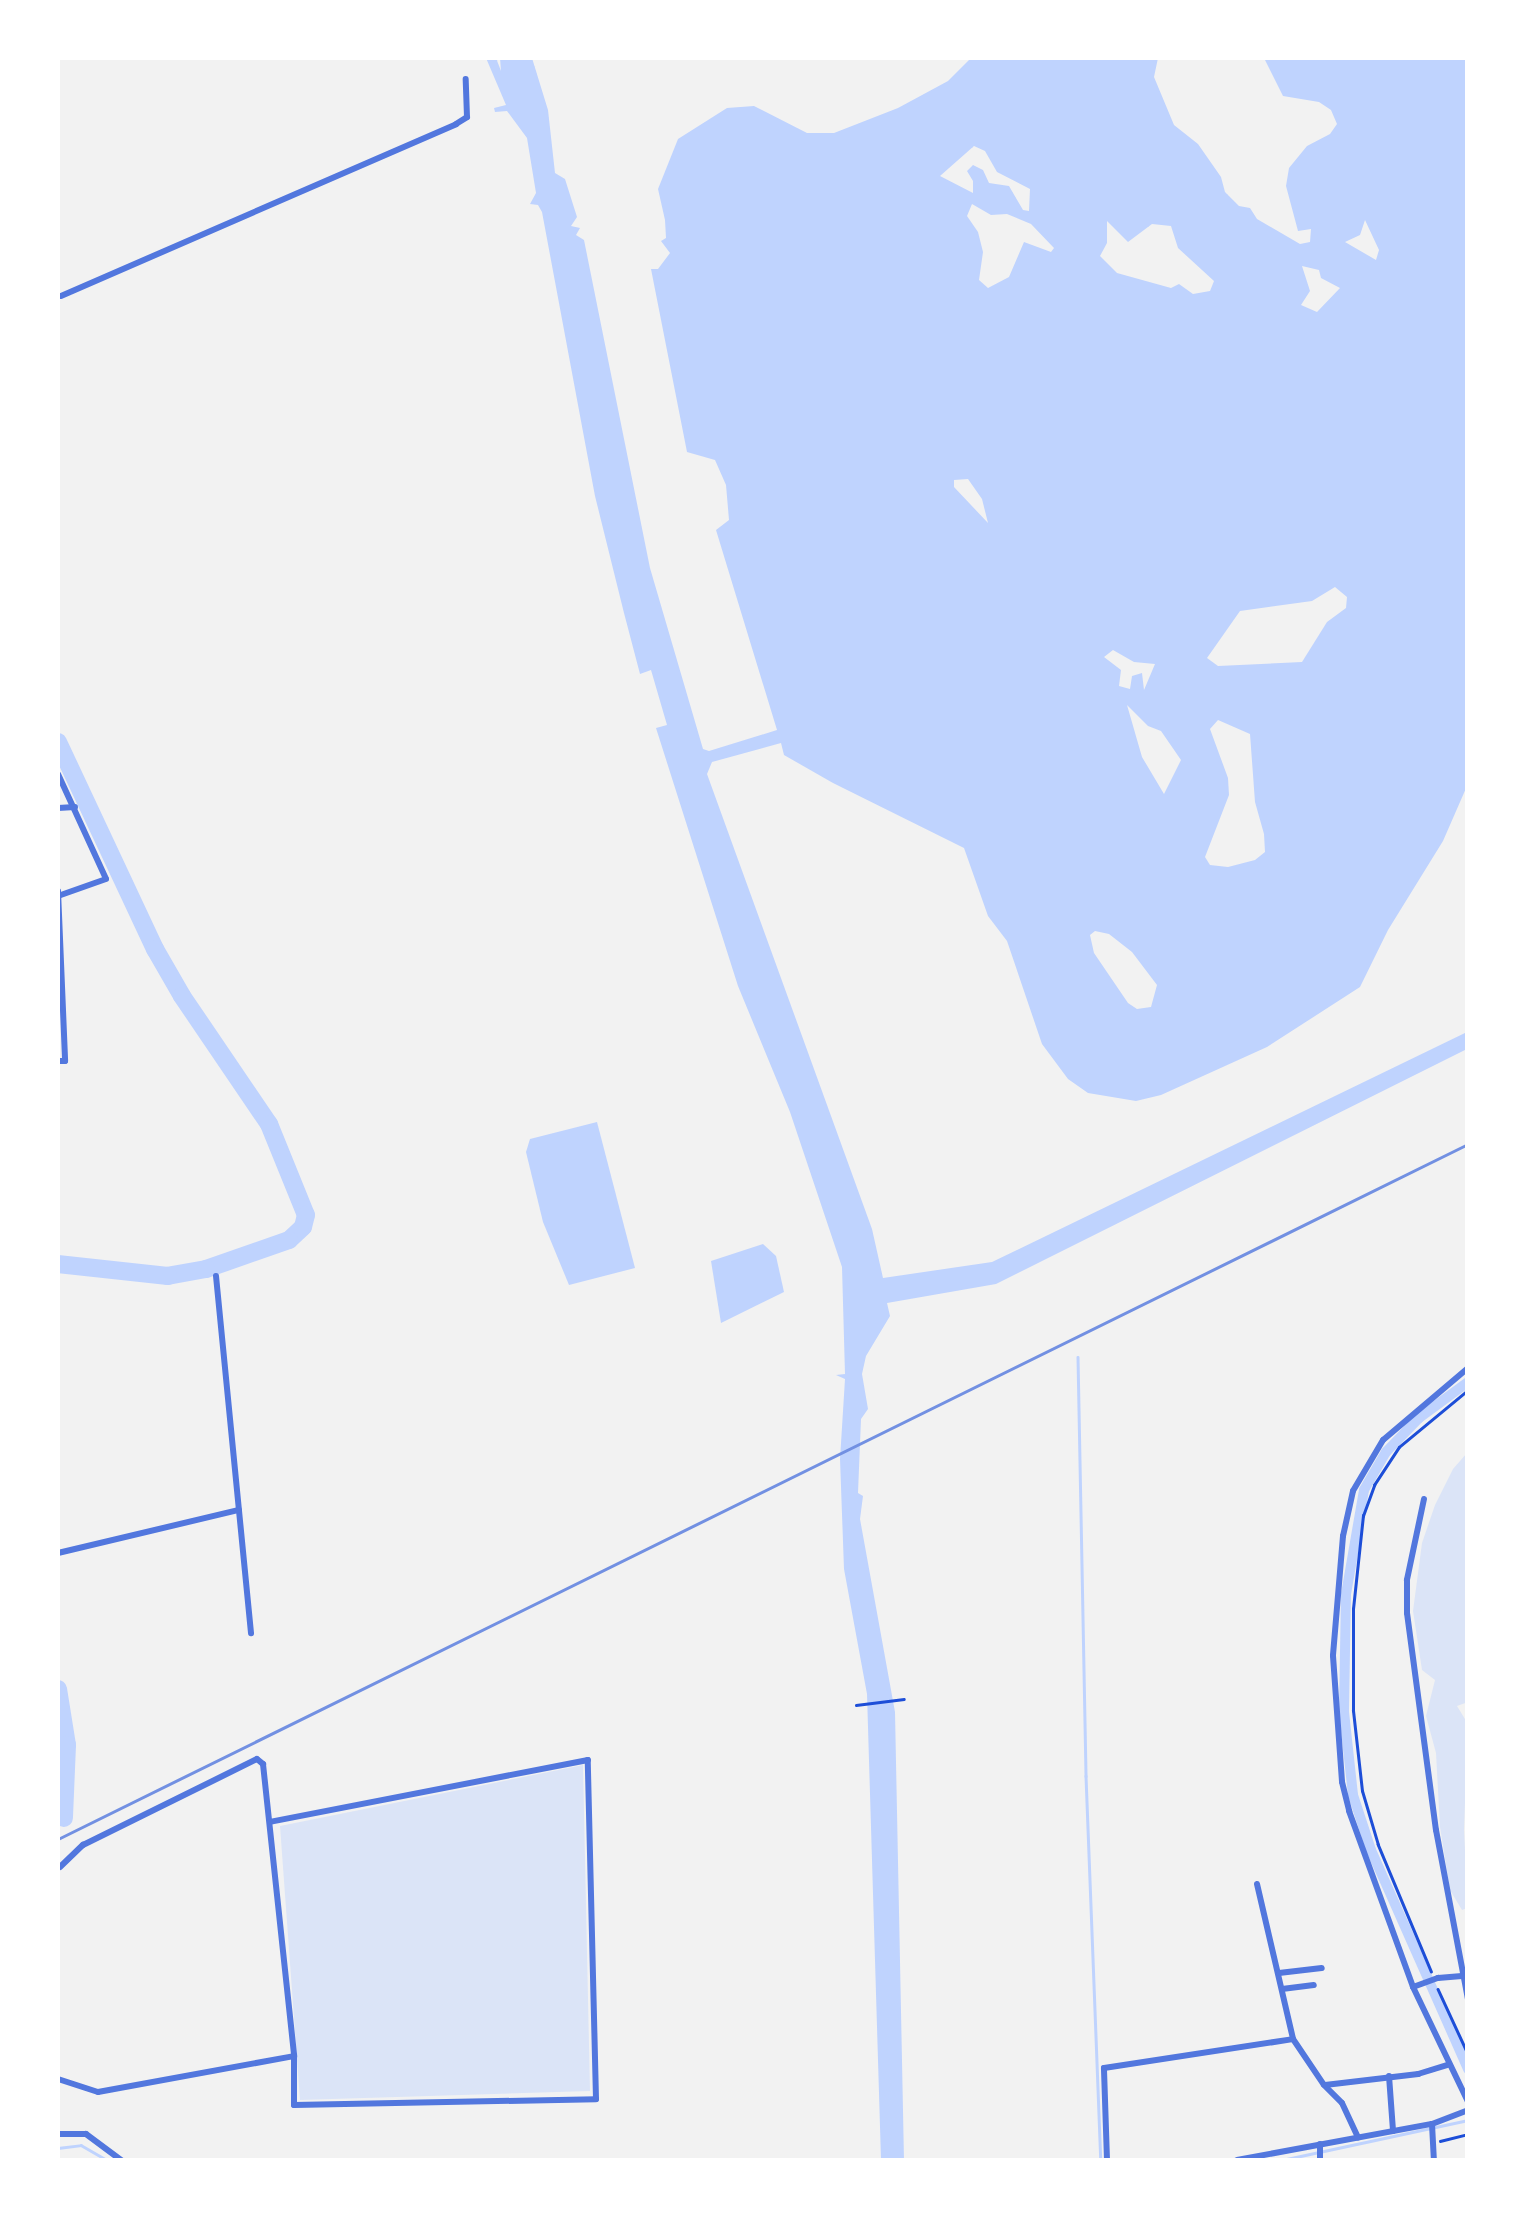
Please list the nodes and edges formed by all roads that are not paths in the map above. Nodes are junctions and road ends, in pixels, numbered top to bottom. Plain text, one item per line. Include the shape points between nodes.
1 (466, 79) dead end
2 (61, 296) dead end
3 (58, 774) edge
4 (75, 807) junction
5 (58, 808) edge
6 (58, 893) edge
7 (58, 1061) edge
8 (216, 1276) dead end
9 (1468, 1368) edge
10 (1424, 1499) dead end
11 (239, 1510) junction
12 (58, 1554) edge
13 (252, 1633) dead end
14 (270, 1822) junction
15 (60, 1868) dead end
16 (1257, 1884) dead end
17 (1322, 1968) dead end
18 (1279, 1973) junction
19 (1462, 1976) junction
20 (1314, 1985) dead end
21 (1416, 1986) junction
22 (1282, 1989) junction
23 (1468, 1999) edge
24 (1293, 2039) junction
25 (294, 2056) junction
26 (1448, 2065) junction
27 (1389, 2076) junction
28 (58, 2079) edge
29 (1324, 2085) junction
30 (1468, 2102) edge
31 (1468, 2110) edge
32 (1432, 2124) junction
33 (1393, 2131) junction
34 (58, 2134) edge
35 (1358, 2137) junction
36 (1320, 2144) junction
37 (121, 2160) edge
38 (1108, 2160) edge
39 (1237, 2160) edge
40 (1320, 2160) edge
41 (1434, 2160) edge

1 - 2 street via 466,117 456,124
3 - 4 street
4 - 5 street
4 - 6 street via 106,879
6 - 7 street via 65,1061
8 - 11 street
9 - 21 street via 1374,1451 1346,1513 1338,1582 1333,1671 1342,1782
10 - 19 street via 1407,1613
11 - 12 street
11 - 13 street
14 - 15 street via 264,1764 256,1760 83,1845
14 - 25 street
14 - 25 street via 588,1760 596,2099 294,2105
16 - 18 street
17 - 18 street
18 - 22 street
19 - 21 street
19 - 23 street
20 - 22 street
21 - 26 street
22 - 24 street
24 - 29 street
24 - 38 street via 1104,2068
25 - 28 street via 98,2092
26 - 27 street
26 - 30 street
27 - 29 street
27 - 33 street
29 - 35 street via 1342,2102
31 - 32 street
32 - 33 street
32 - 41 street
33 - 35 street
34 - 37 street via 86,2134
35 - 36 street
36 - 39 street
36 - 40 street

